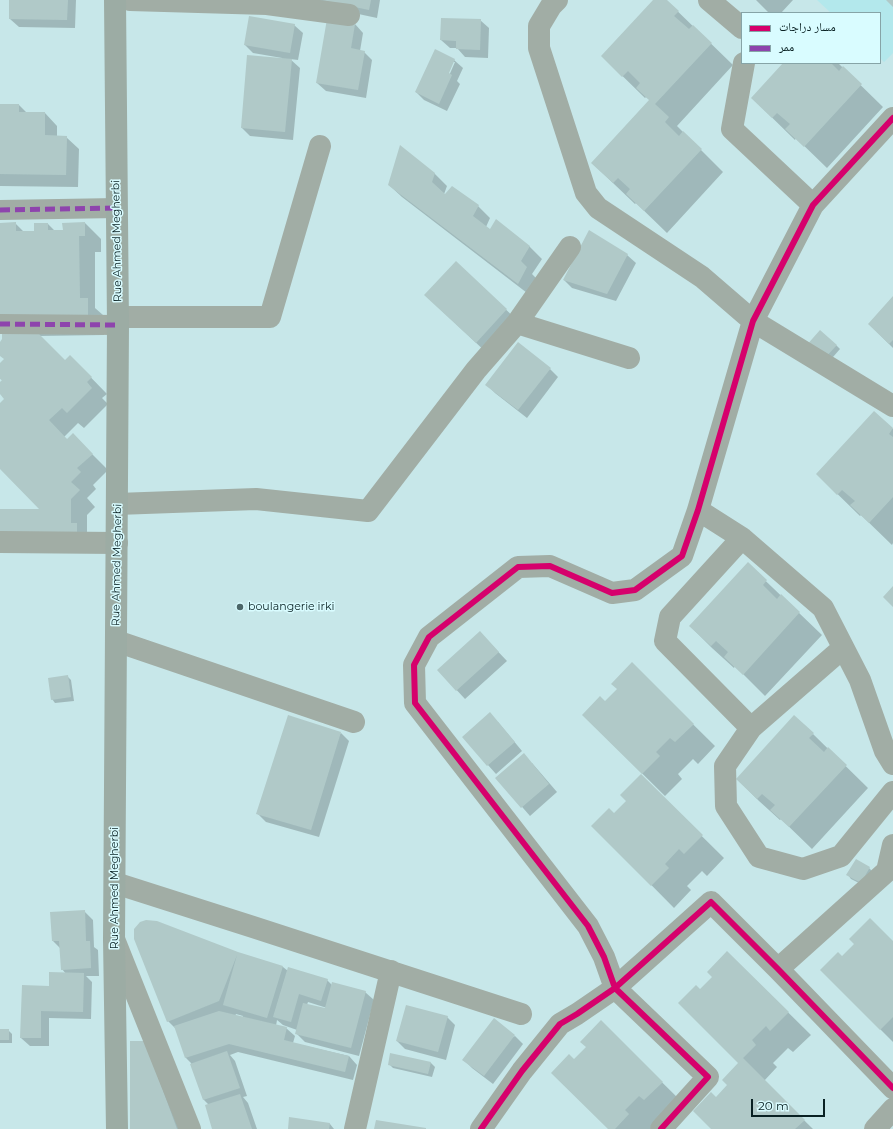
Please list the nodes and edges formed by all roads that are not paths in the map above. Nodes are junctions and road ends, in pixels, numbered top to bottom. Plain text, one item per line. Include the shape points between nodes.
1 (115, 0) edge
2 (130, 0) edge
3 (557, 0) edge
4 (709, 0) edge
5 (349, 15) dead end
6 (741, 27) edge
7 (744, 64) edge
8 (893, 118) edge
9 (320, 146) dead end
10 (813, 205) junction
11 (117, 208) junction
12 (0, 210) edge
13 (570, 247) dead end
14 (118, 321) junction
15 (753, 321) junction
16 (517, 323) junction
17 (0, 324) edge
18 (629, 358) dead end
19 (893, 406) edge
20 (117, 504) junction
21 (698, 510) junction
22 (742, 538) junction
23 (0, 542) edge
24 (117, 543) junction
25 (116, 641) junction
26 (843, 648) junction
27 (354, 722) dead end
28 (751, 728) junction
29 (893, 764) edge
30 (893, 792) edge
31 (893, 845) edge
32 (890, 874) edge
33 (114, 883) junction
34 (114, 939) junction
35 (778, 969) junction
36 (391, 971) junction
37 (615, 988) junction
38 (521, 1014) dead end
39 (893, 1088) edge
40 (893, 1109) edge
41 (117, 1129) edge
42 (190, 1129) edge
43 (355, 1129) edge
44 (481, 1129) edge
45 (661, 1129) edge
46 (875, 1129) edge

1 - 11 main road, Rue Ahmed Megherbi
2 - 5 street via 267,4
3 - 15 street via 539,26 539,48 586,192 598,208 702,277
4 - 6 street
7 - 10 street via 732,129
8 - 10 street
9 - 14 street via 270,317
10 - 15 street
11 - 12 street
11 - 14 main road, Rue Ahmed Megherbi
13 - 16 street
14 - 17 street
14 - 20 main road, Rue Ahmed Megherbi
15 - 19 street
15 - 21 street
16 - 18 street
16 - 20 street via 476,370 368,512 256,499
20 - 24 main road, Rue Ahmed Megherbi
21 - 22 street
21 - 37 street via 682,556 635,590 612,593 550,566 518,567 429,637 414,665 415,703 588,926 604,957
22 - 26 street via 823,608
22 - 28 street via 670,617 665,641
23 - 24 street
24 - 25 main road, Rue Ahmed Megherbi
25 - 27 street
25 - 33 main road, Rue Ahmed Megherbi
26 - 28 street
26 - 29 street via 860,680 885,751
28 - 30 street via 725,766 726,806 759,857 803,869 841,856
31 - 32 street
32 - 35 street
33 - 34 main road, Rue Ahmed Megherbi
33 - 36 street
34 - 41 main road, Rue Ahmed Megherbi
34 - 42 street
35 - 37 street via 711,902
35 - 39 street
36 - 38 street
36 - 43 street
37 - 44 street via 560,1024 522,1071
37 - 45 street via 708,1077
40 - 46 street

